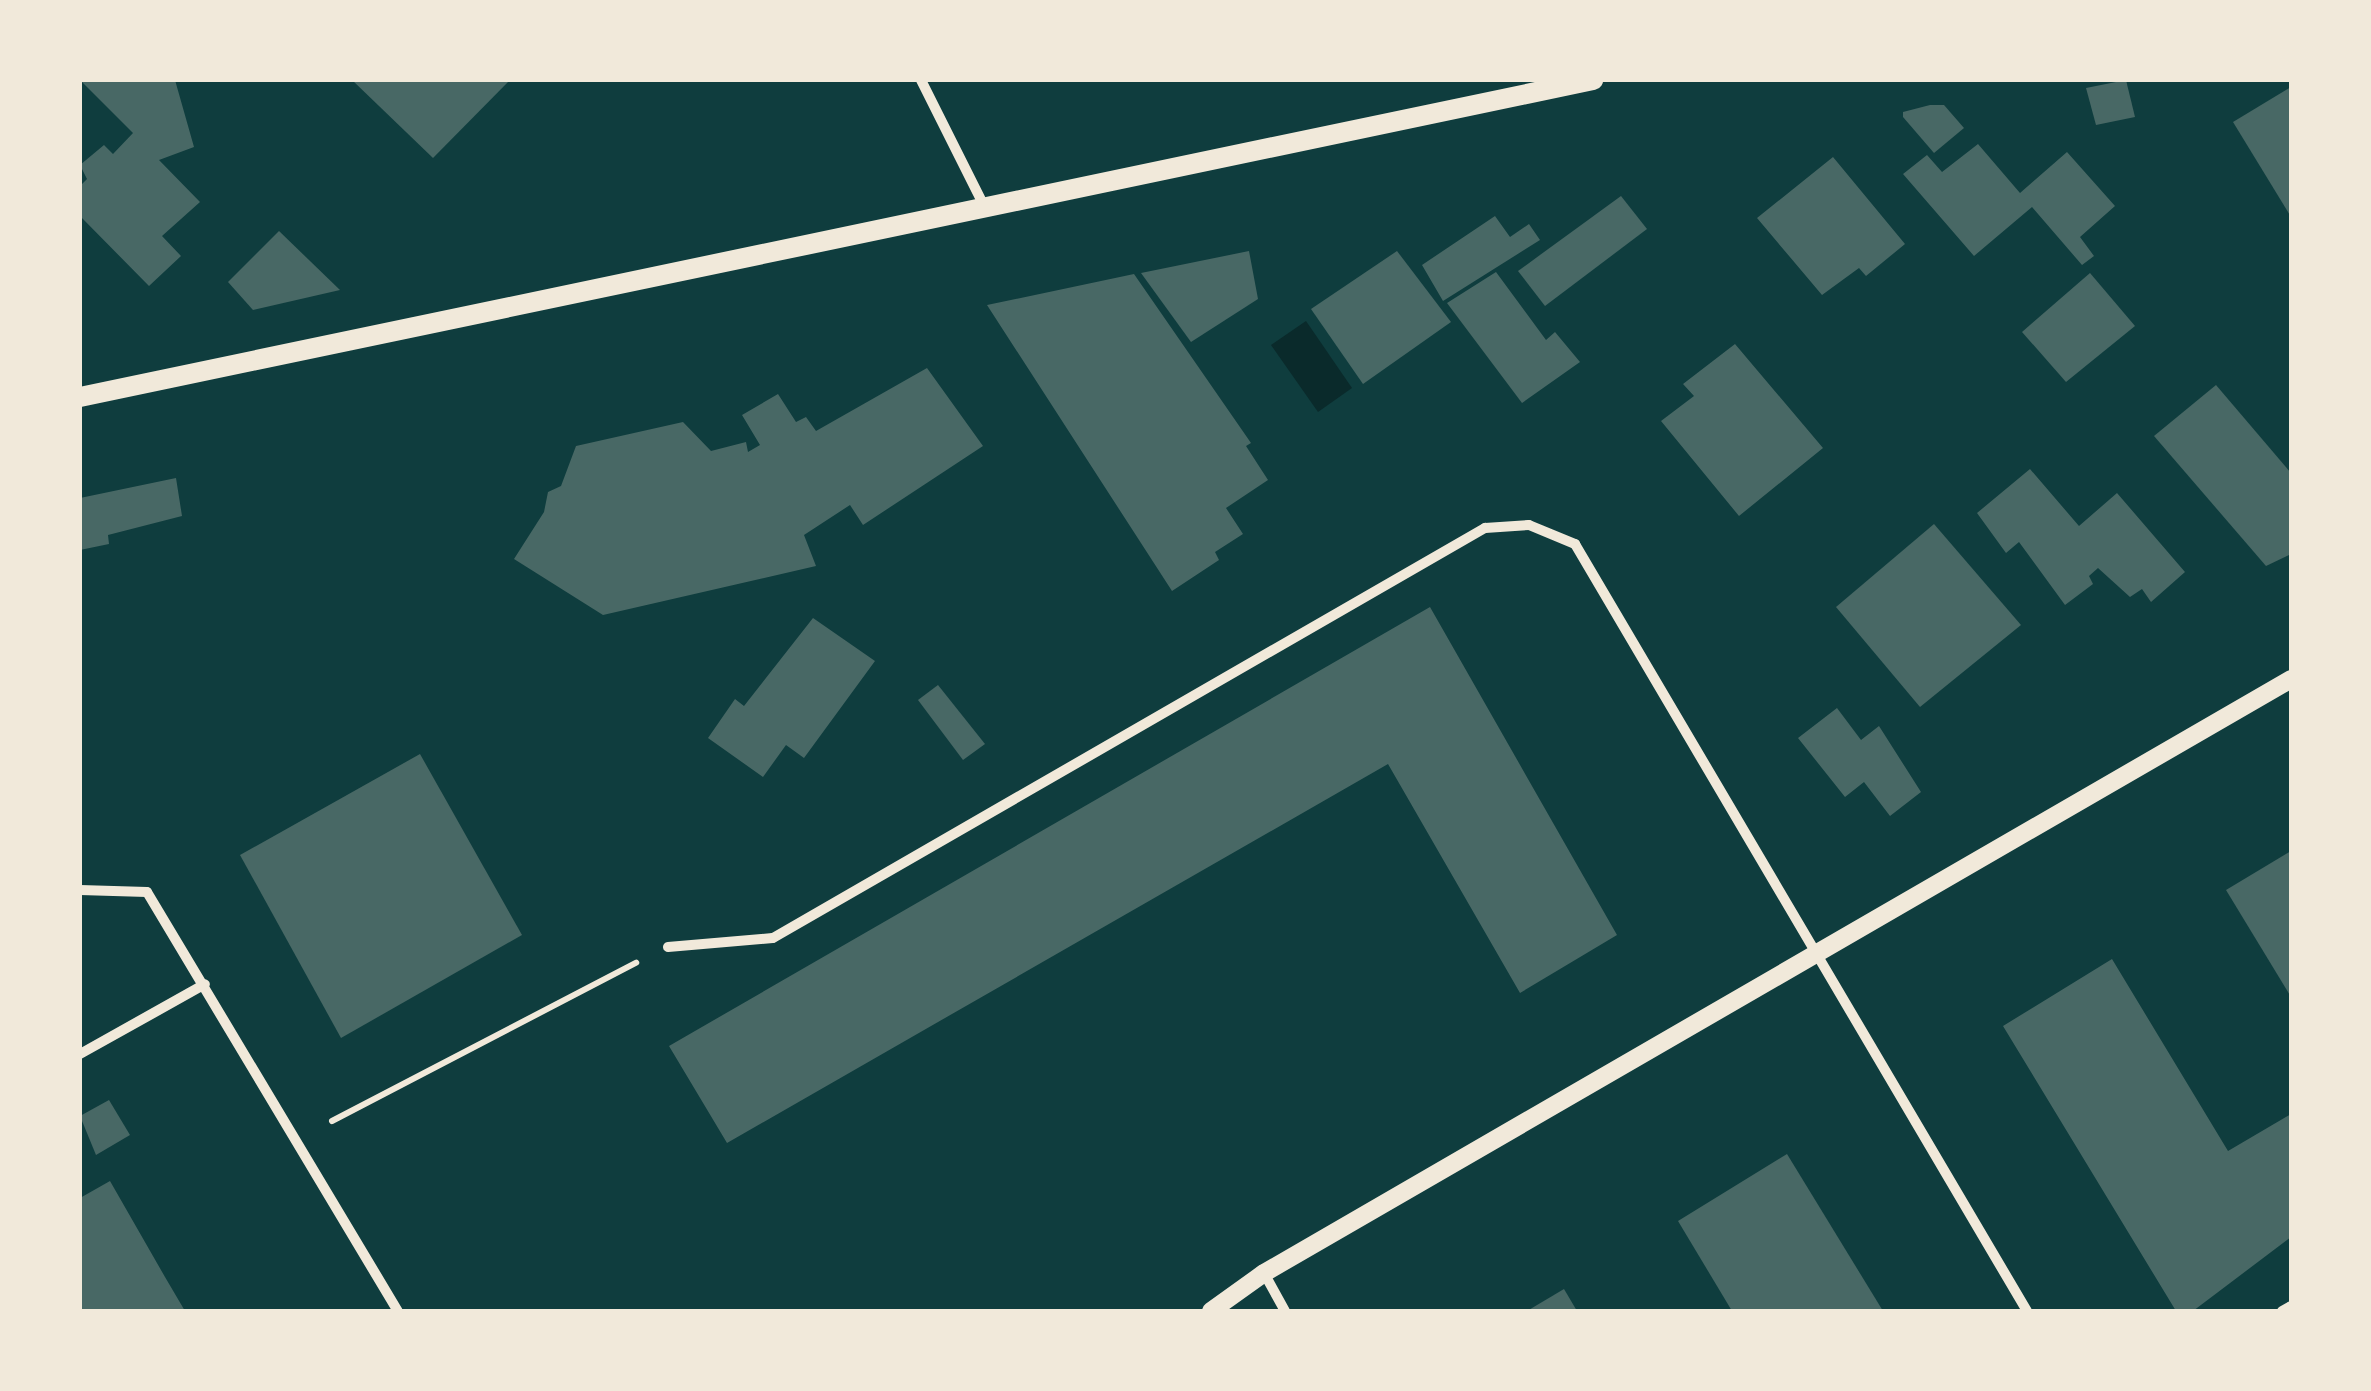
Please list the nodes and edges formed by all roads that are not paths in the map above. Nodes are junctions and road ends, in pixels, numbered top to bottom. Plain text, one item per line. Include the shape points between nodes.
1 (921, 80) edge
2 (1593, 80) edge
3 (983, 204) junction
4 (80, 397) edge
5 (2291, 679) edge
6 (80, 890) edge
7 (668, 947) road end
8 (1817, 958) junction
9 (205, 984) junction
10 (80, 1054) edge
11 (1264, 1273) junction
12 (2291, 1306) edge
13 (398, 1311) edge
14 (1210, 1311) edge
15 (1285, 1311) edge
16 (2027, 1311) edge
17 (2282, 1311) edge

1 - 3 street
2 - 3 main road
3 - 4 main road
5 - 8 street
6 - 9 street via 147,892
7 - 8 street via 773,938 1486,528 1529,525 1575,544
8 - 11 street
8 - 16 street
9 - 10 street
9 - 13 street
11 - 14 street
11 - 15 street
12 - 17 street

